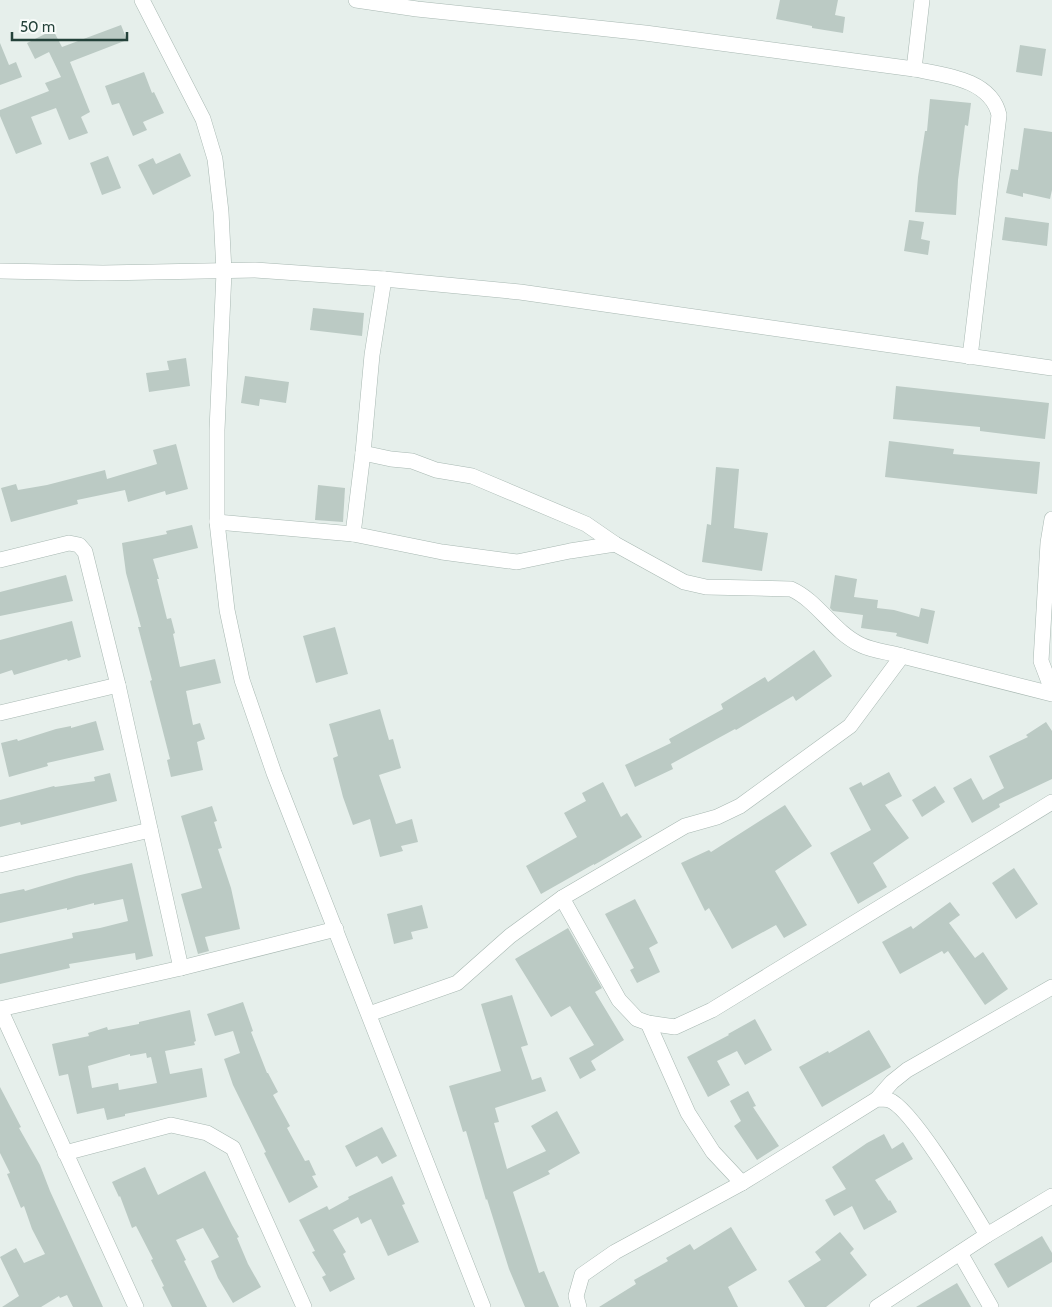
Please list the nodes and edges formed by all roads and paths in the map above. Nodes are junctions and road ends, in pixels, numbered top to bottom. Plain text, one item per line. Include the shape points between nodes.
1 (142, 0) edge
2 (356, 0) edge
3 (922, 0) edge
4 (418, 4) edge
5 (914, 69) junction
6 (0, 271) edge
7 (224, 272) junction
8 (384, 279) junction
9 (970, 356) junction
10 (1052, 368) edge
11 (363, 452) junction
12 (1052, 518) edge
13 (217, 522) junction
14 (353, 534) junction
15 (615, 544) junction
16 (0, 560) edge
17 (902, 656) junction
18 (118, 685) junction
19 (1052, 690) edge
20 (1052, 694) edge
21 (0, 713) edge
22 (1052, 802) edge
23 (150, 830) junction
24 (0, 865) edge
25 (562, 898) junction
26 (336, 929) junction
27 (181, 968) junction
28 (1052, 987) edge
29 (0, 1009) edge
30 (370, 1014) junction
31 (648, 1023) junction
32 (877, 1099) junction
33 (65, 1153) junction
34 (742, 1183) junction
35 (1052, 1196) edge
36 (986, 1235) junction
37 (960, 1253) junction
38 (136, 1307) edge
39 (304, 1307) edge
40 (483, 1307) edge
41 (579, 1307) edge
42 (877, 1307) edge
43 (991, 1307) edge

1 - 7 street via 203,119 215,159
2 - 4 street
3 - 5 street
4 - 5 street
5 - 9 street via 950,76 983,90 993,98 999,115
6 - 7 street
7 - 8 street via 254,270
7 - 13 street via 217,430
8 - 9 street via 520,292
8 - 11 street via 371,363
9 - 10 street
11 - 14 street
11 - 15 street via 472,476 579,521
12 - 19 street via 1041,661
13 - 14 street
13 - 26 street via 227,610 242,680 274,773
14 - 15 street via 442,552 517,562
15 - 17 street via 684,582 706,587 791,589 802,594 861,645
16 - 18 street via 69,543 79,545 85,552
17 - 20 street
17 - 25 street via 850,726 740,806 685,826
18 - 21 street
18 - 23 street
22 - 31 street via 712,1010 675,1027
23 - 24 street
23 - 27 street
25 - 30 street via 510,936 457,982
25 - 31 street via 619,1000 637,1019
26 - 27 street
26 - 30 street
27 - 29 street
28 - 32 street via 908,1070
29 - 33 street
30 - 40 street
31 - 34 street via 688,1114 713,1152
32 - 34 street
32 - 36 street via 889,1100 922,1135
33 - 38 street
33 - 39 street via 172,1125 207,1133 233,1148
34 - 41 street via 615,1252 582,1275 576,1296
35 - 36 street
36 - 37 street
37 - 42 street
37 - 43 street

